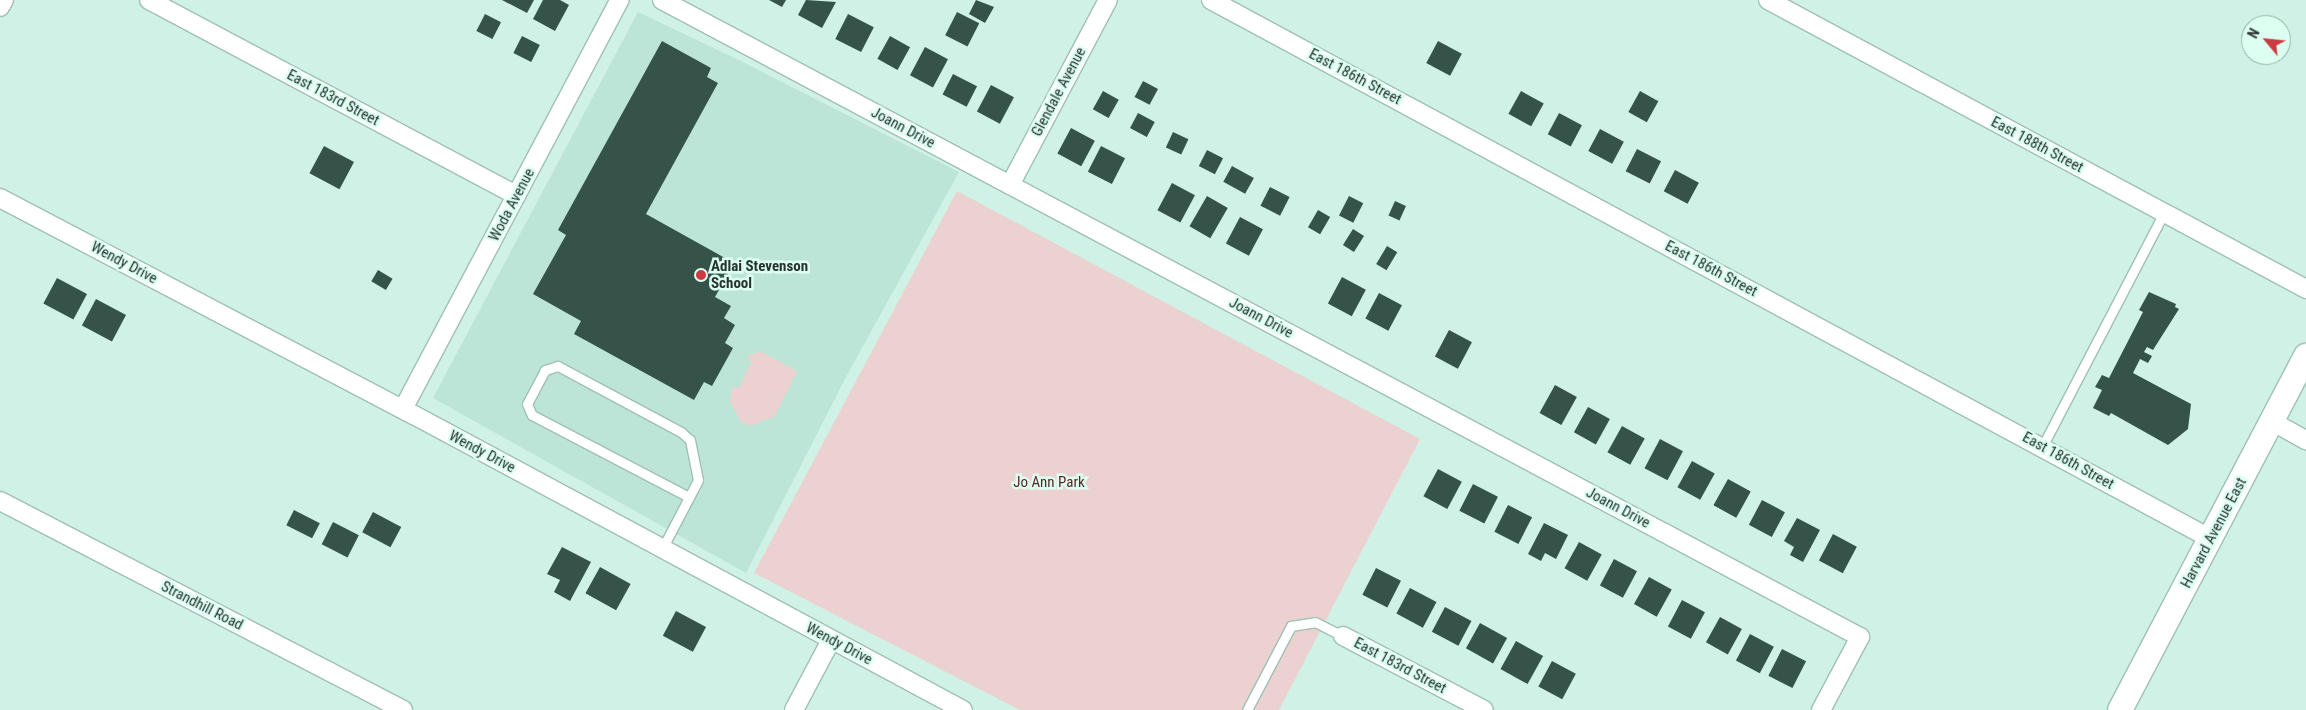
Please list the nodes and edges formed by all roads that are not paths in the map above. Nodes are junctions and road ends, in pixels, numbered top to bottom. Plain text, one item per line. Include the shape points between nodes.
1 (4, 0) edge
2 (149, 0) edge
3 (620, 0) edge
4 (662, 0) edge
5 (1108, 0) edge
6 (1211, 0) edge
7 (1768, 0) edge
8 (0, 7) edge
9 (1010, 185) junction
10 (516, 195) junction
11 (0, 198) edge
12 (2164, 213) junction
13 (2306, 289) edge
14 (2306, 356) edge
15 (403, 409) junction
16 (2273, 422) junction
17 (2306, 440) edge
18 (2042, 447) junction
19 (689, 497) junction
20 (0, 501) edge
21 (2211, 539) junction
22 (662, 549) junction
23 (1343, 636) joint
24 (831, 640) junction
25 (403, 710) edge
26 (794, 710) edge
27 (963, 710) edge
28 (1247, 710) edge
29 (1484, 710) edge
30 (1821, 710) edge
31 (2120, 710) edge

1 - 8 street
2 - 10 street, East 183rd Street
3 - 10 street, Woda Avenue
4 - 9 street, Joann Drive
5 - 9 street, Glendale Avenue
6 - 18 street, East 186th Street
7 - 12 street, East 188th Street
9 - 30 street, Joann Drive via 1860,637
10 - 15 street, Woda Avenue
11 - 15 street, Wendy Drive
12 - 13 street, East 188th Street
12 - 18 lane
14 - 16 main road, Harvard Avenue East
15 - 22 street, Wendy Drive
16 - 17 street
16 - 21 main road, Harvard Avenue East
18 - 21 street, East 186th Street
19 - 19 lane via 698,480 696,460 690,440 681,432 558,366 545,370 527,404 532,415
19 - 22 lane
20 - 25 street, Strandhill Road
21 - 31 main road, Harvard Avenue East
22 - 24 street, Wendy Drive
23 - 28 lane via 1315,622 1291,626
23 - 29 street, East 183rd Street
24 - 26 street
24 - 27 street, Wendy Drive

